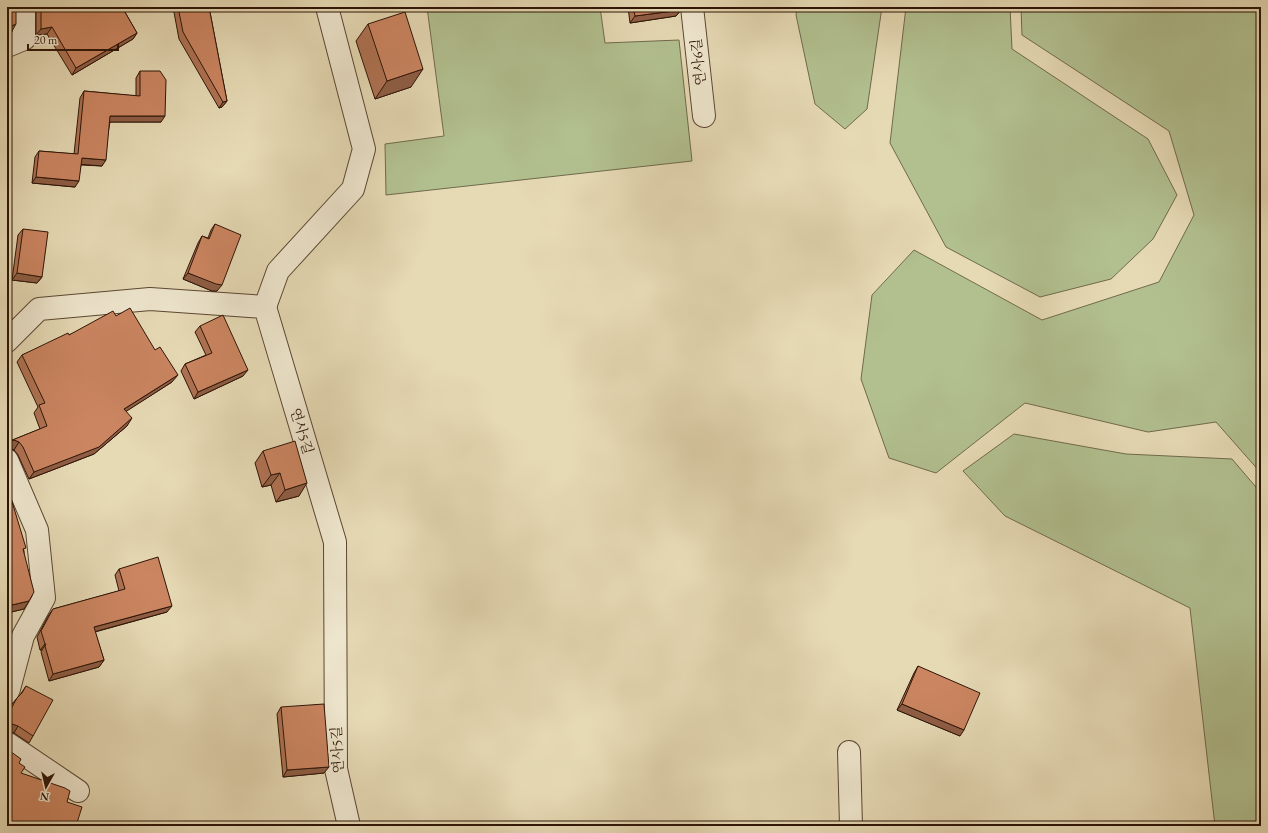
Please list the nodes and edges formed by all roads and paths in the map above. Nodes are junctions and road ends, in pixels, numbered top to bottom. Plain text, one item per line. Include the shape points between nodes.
1 (24, 7) edge
2 (327, 7) edge
3 (692, 7) edge
4 (7, 46) edge
5 (704, 116) dead end
6 (265, 308) junction
7 (7, 341) edge
8 (7, 460) edge
9 (7, 693) edge
10 (7, 743) edge
11 (849, 752) dead end
12 (78, 791) dead end
13 (349, 826) edge
14 (851, 826) edge

1 - 4 lane via 24,39
2 - 6 lane via 364,149 353,189 278,272
3 - 5 lane, 연사6길
6 - 7 lane via 150,299 39,308
6 - 13 lane, 연사5길 via 336,542 336,770
8 - 9 lane via 37,530 44,598 23,636
10 - 12 lane
11 - 14 lane

